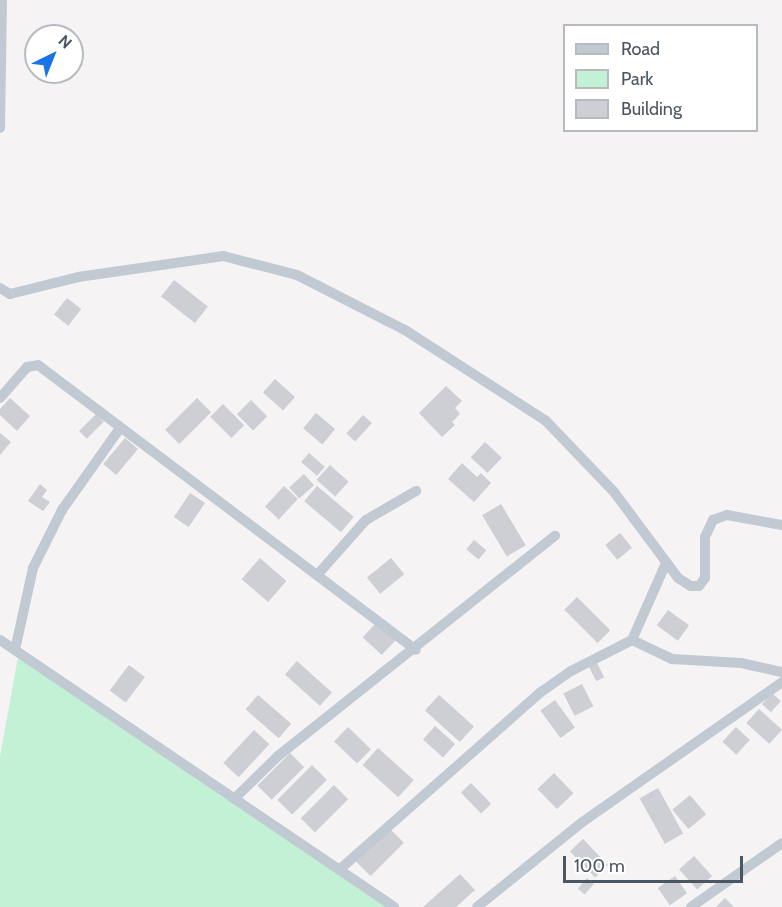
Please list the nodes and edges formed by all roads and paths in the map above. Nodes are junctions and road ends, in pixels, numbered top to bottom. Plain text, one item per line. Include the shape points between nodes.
1 (2, 0) edge
2 (1, 89) edge
3 (0, 128) edge
4 (0, 288) edge
5 (0, 398) edge
6 (120, 428) junction
7 (416, 491) dead end
8 (782, 525) edge
9 (555, 537) dead end
10 (666, 563) junction
11 (318, 574) junction
12 (0, 640) edge
13 (632, 640) junction
14 (15, 650) junction
15 (416, 650) junction
16 (782, 672) edge
17 (782, 682) edge
18 (234, 799) junction
19 (782, 843) edge
20 (339, 870) junction
21 (394, 907) edge
22 (477, 907) edge
23 (692, 907) edge

1 - 2 street
2 - 3 street
4 - 10 street via 10,294 78,277 223,256 297,275 405,330 546,421 614,492
5 - 6 street via 27,367 38,365
6 - 11 street
6 - 14 street via 62,510 33,568
7 - 11 street via 366,520
8 - 10 street via 727,515 712,520 705,537 705,578 699,586 678,578
9 - 15 street via 534,549
10 - 13 street
11 - 15 street
12 - 14 street
13 - 16 street via 672,659 741,663
13 - 20 street via 571,671 541,692
14 - 18 street
15 - 18 street via 278,756
17 - 22 street via 580,823
18 - 20 street
19 - 23 street
20 - 21 street

